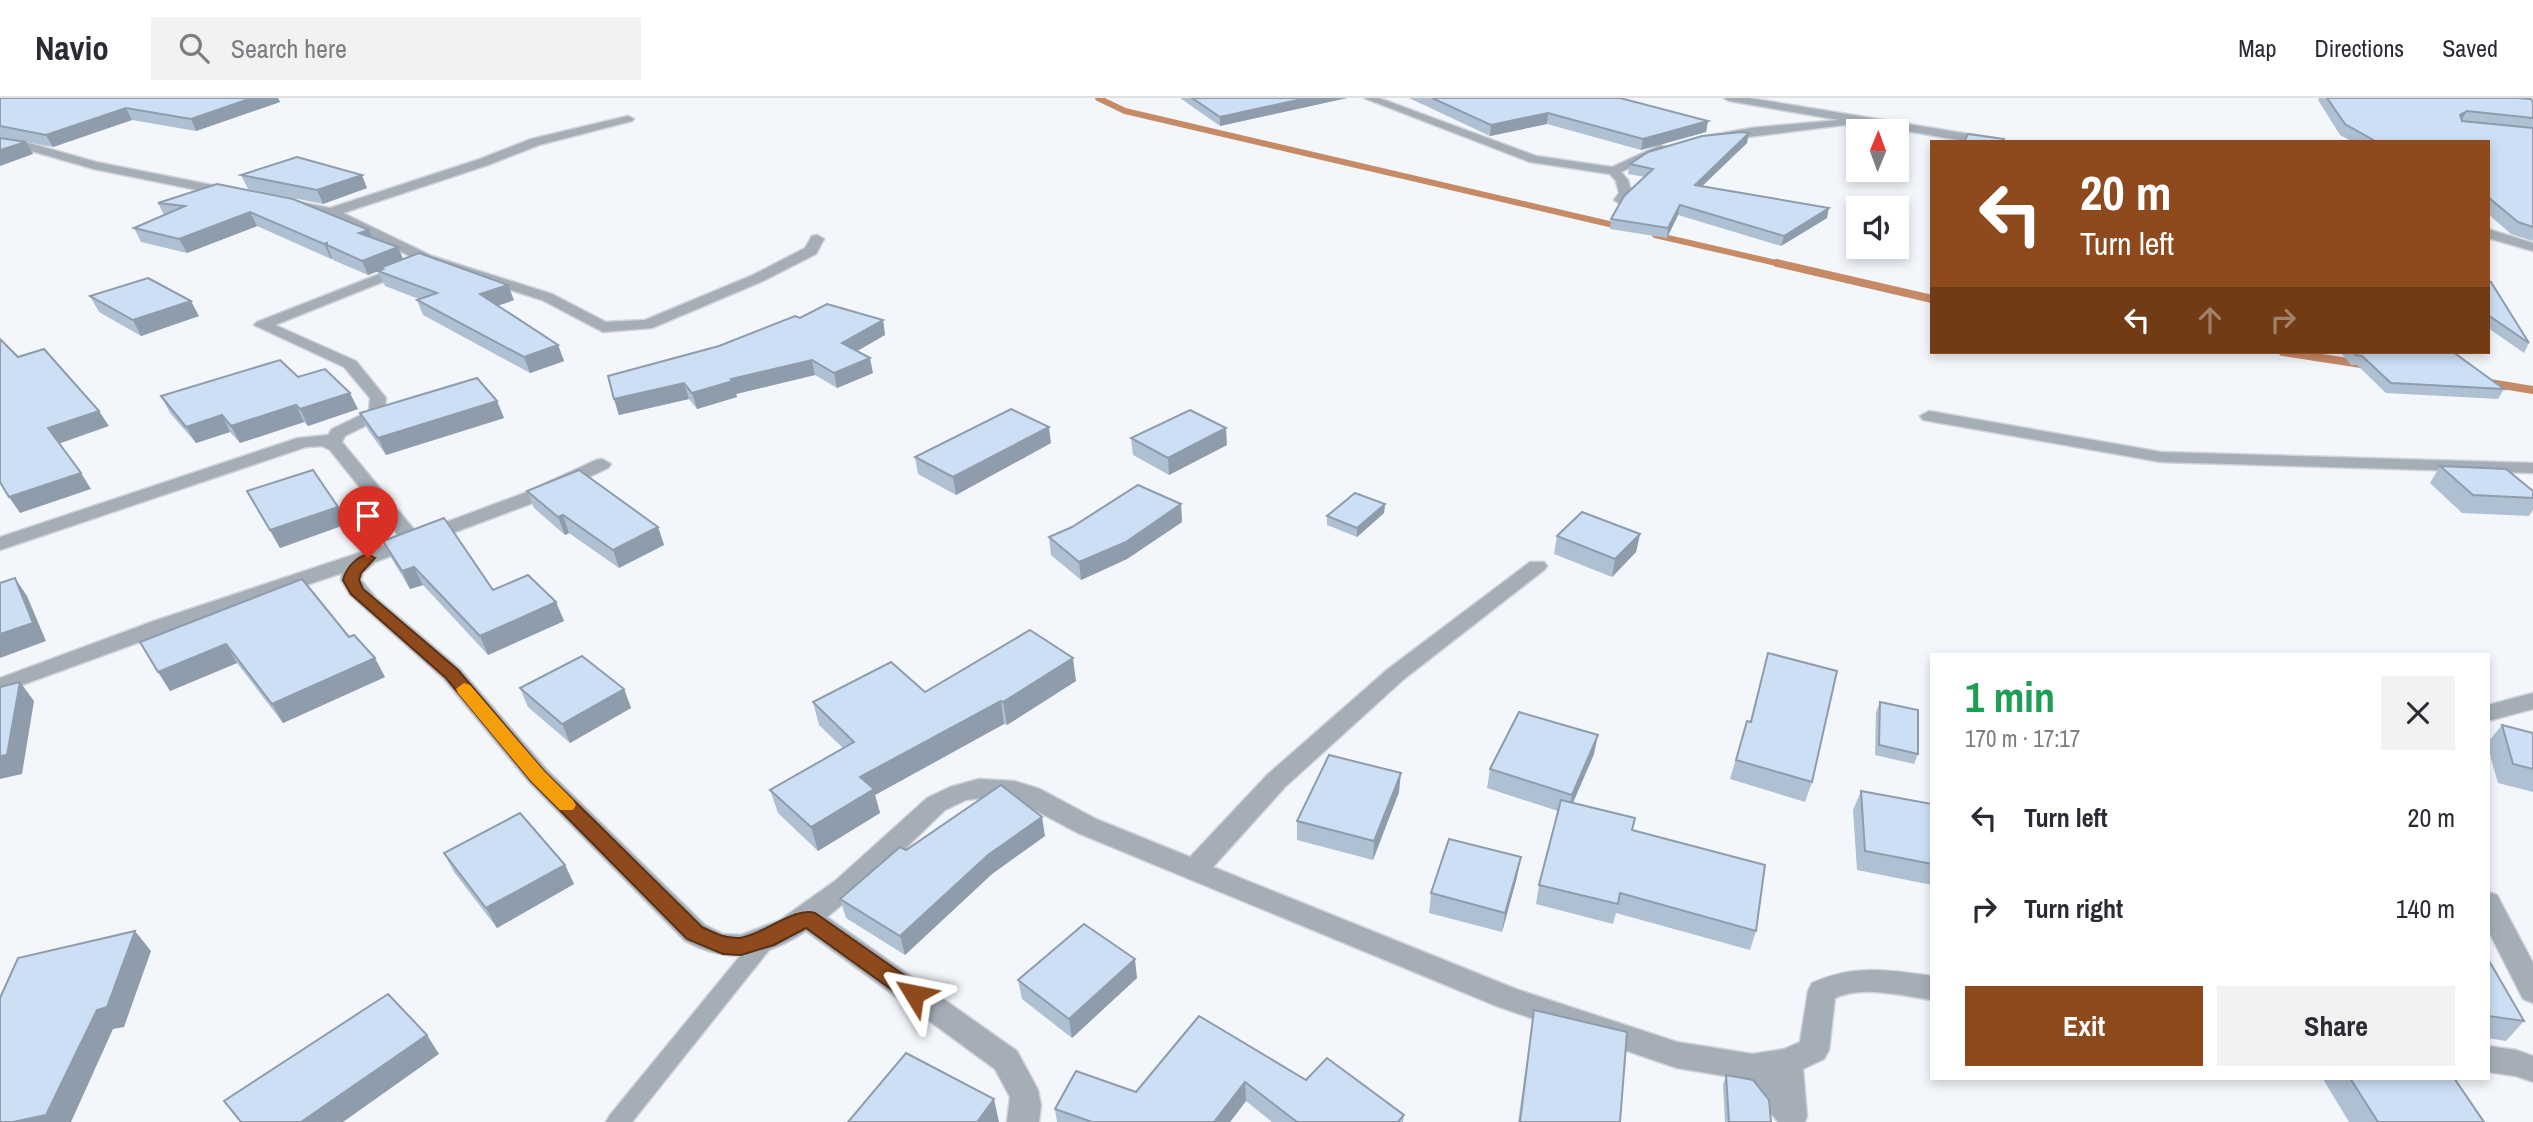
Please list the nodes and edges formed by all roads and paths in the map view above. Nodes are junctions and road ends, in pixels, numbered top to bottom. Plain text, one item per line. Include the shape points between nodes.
1 (1369, 98) edge
2 (1729, 98) edge
3 (628, 119) dead end
4 (1846, 119) edge
5 (1846, 122) edge
6 (1909, 129) edge
7 (1704, 140) edge
8 (1980, 140) edge
9 (0, 144) edge
10 (1678, 145) edge
11 (1615, 171) junction
12 (252, 197) edge
13 (1620, 200) edge
14 (278, 202) edge
15 (331, 212) junction
16 (2490, 234) edge
17 (817, 239) dead end
18 (2533, 247) edge
19 (427, 259) junction
20 (1929, 416) dead end
21 (332, 444) junction
22 (602, 464) dead end
23 (2492, 467) junction
24 (2533, 468) edge
25 (2513, 484) edge
26 (412, 540) junction
27 (0, 544) edge
28 (368, 558) junction
29 (1536, 566) dead end
30 (0, 686) edge
31 (2533, 701) edge
32 (2490, 712) edge
33 (1194, 870) junction
34 (2490, 906) edge
35 (807, 918) junction
36 (766, 939) junction
37 (1930, 988) edge
38 (2533, 991) edge
39 (2490, 1059) edge
40 (1787, 1062) junction
41 (1753, 1067) junction
42 (2533, 1069) edge
43 (1793, 1119) edge
44 (618, 1122) edge
45 (1023, 1122) edge

1 - 11 street via 1534,159
2 - 4 street
3 - 15 street via 535,142
5 - 7 street
6 - 8 street
9 - 12 street
10 - 11 street via 1655,150
11 - 13 street via 1626,194
14 - 15 street
15 - 19 street
16 - 18 street
17 - 19 street via 811,251 758,278 648,325 603,327 547,297
19 - 21 street via 262,325 350,365 378,398 377,412 338,433
20 - 23 street via 2161,457
21 - 26 street
21 - 27 street via 304,442
22 - 26 street via 534,496
23 - 24 street
23 - 25 street
26 - 28 street
28 - 30 street
28 - 36 street via 353,571 351,580 357,591 452,674 538,776 695,933 723,945
29 - 33 street via 1396,674 1276,781
31 - 32 street
33 - 35 street via 1087,826 1030,794 1003,786 979,787 936,804
33 - 41 street via 1509,999 1676,1055
34 - 38 street
35 - 36 street
35 - 45 street via 1006,1060 1025,1089 1028,1109
36 - 44 lane
37 - 40 street via 1857,979 1836,983 1822,991 1814,1050
39 - 42 street
40 - 41 street
40 - 43 street
41 - 43 street

